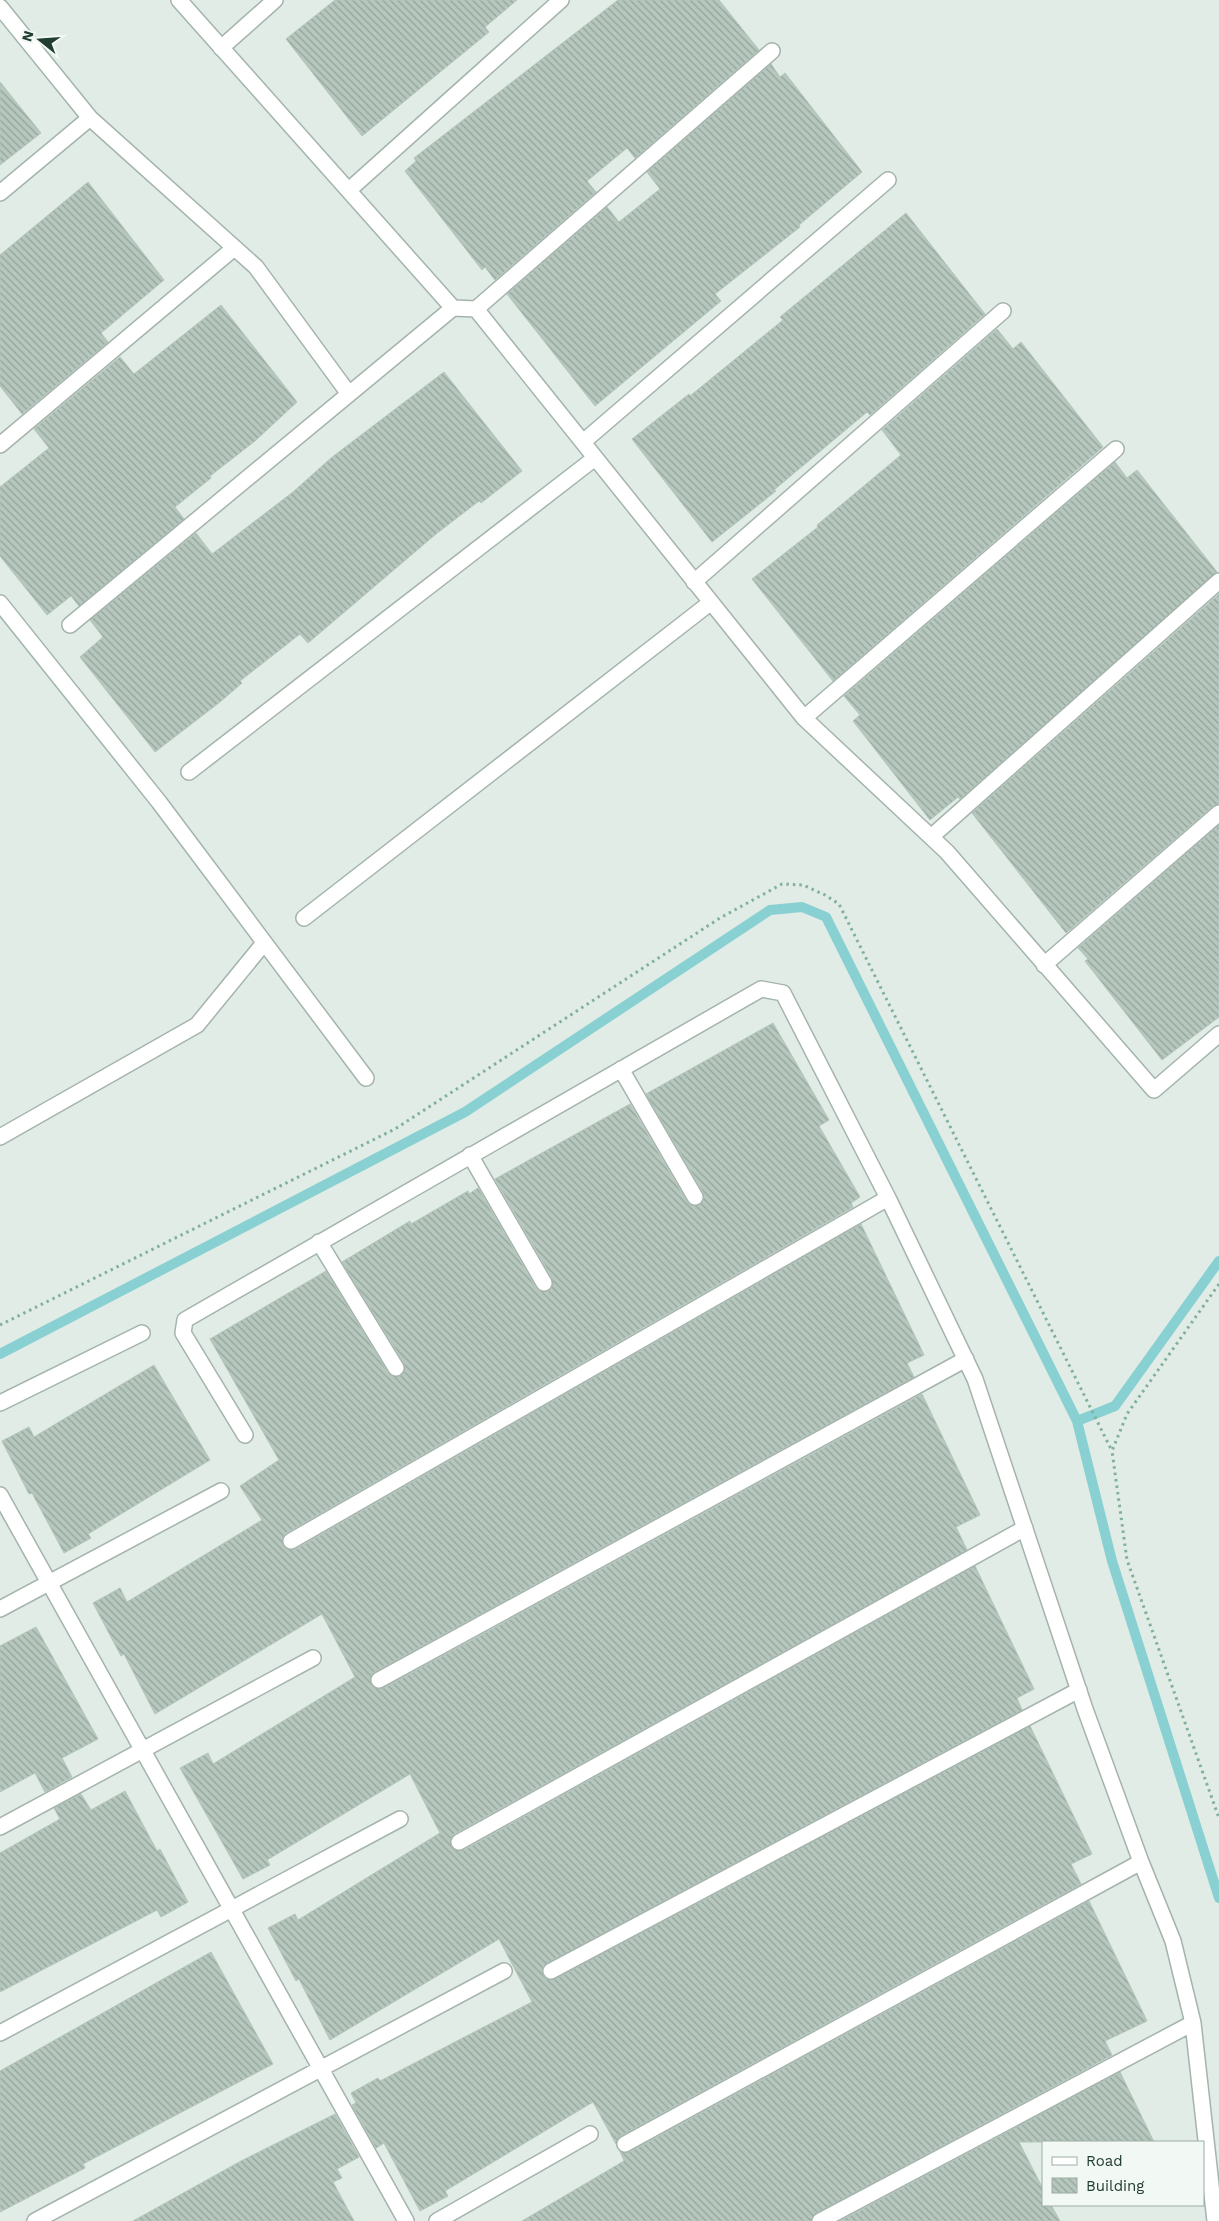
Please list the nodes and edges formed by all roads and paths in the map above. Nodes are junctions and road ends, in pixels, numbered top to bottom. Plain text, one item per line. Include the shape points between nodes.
1 (179, 0) edge
2 (275, 0) edge
3 (562, 0) edge
4 (0, 8) edge
5 (221, 48) junction
6 (772, 51) dead end
7 (90, 118) junction
8 (888, 180) dead end
9 (349, 190) junction
10 (0, 193) edge
11 (234, 249) junction
12 (453, 308) junction
13 (476, 309) junction
14 (1004, 311) dead end
15 (348, 394) junction
16 (583, 442) junction
17 (0, 445) edge
18 (1116, 449) dead end
19 (595, 458) junction
20 (1219, 581) edge
21 (694, 582) junction
22 (0, 602) edge
23 (710, 603) junction
24 (70, 625) dead end
25 (804, 718) junction
26 (190, 772) dead end
27 (1219, 813) edge
28 (930, 837) junction
29 (304, 918) dead end
30 (264, 943) junction
31 (1044, 964) junction
32 (1219, 1034) edge
33 (621, 1069) junction
34 (366, 1078) dead end
35 (0, 1137) edge
36 (470, 1155) junction
37 (695, 1197) dead end
38 (888, 1198) junction
39 (319, 1242) junction
40 (544, 1283) dead end
41 (1219, 1284) edge
42 (142, 1333) dead end
43 (966, 1359) junction
44 (396, 1368) dead end
45 (0, 1403) edge
46 (245, 1435) dead end
47 (221, 1491) dead end
48 (0, 1495) edge
49 (1025, 1528) junction
50 (292, 1540) dead end
51 (49, 1582) junction
52 (0, 1609) edge
53 (313, 1658) dead end
54 (379, 1680) dead end
55 (1079, 1690) junction
56 (142, 1749) junction
57 (1219, 1818) edge
58 (400, 1819) dead end
59 (0, 1827) edge
60 (459, 1842) dead end
61 (1141, 1862) junction
62 (231, 1910) junction
63 (504, 1971) dead end
64 (551, 1971) dead end
65 (1193, 2023) junction
66 (0, 2033) edge
67 (320, 2069) junction
68 (590, 2134) dead end
69 (625, 2144) dead end
70 (35, 2221) edge
71 (406, 2221) edge
72 (437, 2221) edge
73 (820, 2221) edge
74 (1215, 2221) edge

1 - 5 street
2 - 5 street
3 - 9 street
4 - 7 street
5 - 9 street
6 - 13 street
7 - 10 street
7 - 11 street
8 - 16 street
9 - 12 street
11 - 15 street via 256,267
11 - 17 street
12 - 13 street
12 - 15 street
13 - 16 street
14 - 21 street
15 - 24 street
16 - 19 street
18 - 25 street
19 - 21 street
19 - 26 street
20 - 28 street
21 - 23 street
22 - 30 street
23 - 25 street
23 - 29 street
25 - 28 street
27 - 31 street
28 - 31 street
30 - 34 street
30 - 35 street via 197,1025
31 - 32 street via 1154,1090
33 - 36 street
33 - 37 street
33 - 38 street via 761,989 783,993
36 - 39 street
36 - 40 street
38 - 43 street
38 - 50 street
39 - 44 street
39 - 46 street via 185,1320 183,1333
41 - 57 path via 1127,1414 1112,1451 1126,1560
42 - 45 street
43 - 49 street
43 - 54 street
47 - 51 street
48 - 51 street
49 - 55 street
49 - 60 street
51 - 52 street
51 - 56 street
53 - 56 street
55 - 61 street
55 - 64 street
56 - 59 street
56 - 62 street
58 - 62 street
61 - 65 street via 1174,1941
61 - 69 street
62 - 66 street
62 - 67 street
63 - 67 street
65 - 73 street
65 - 74 street
67 - 70 street
67 - 71 street
68 - 72 street

